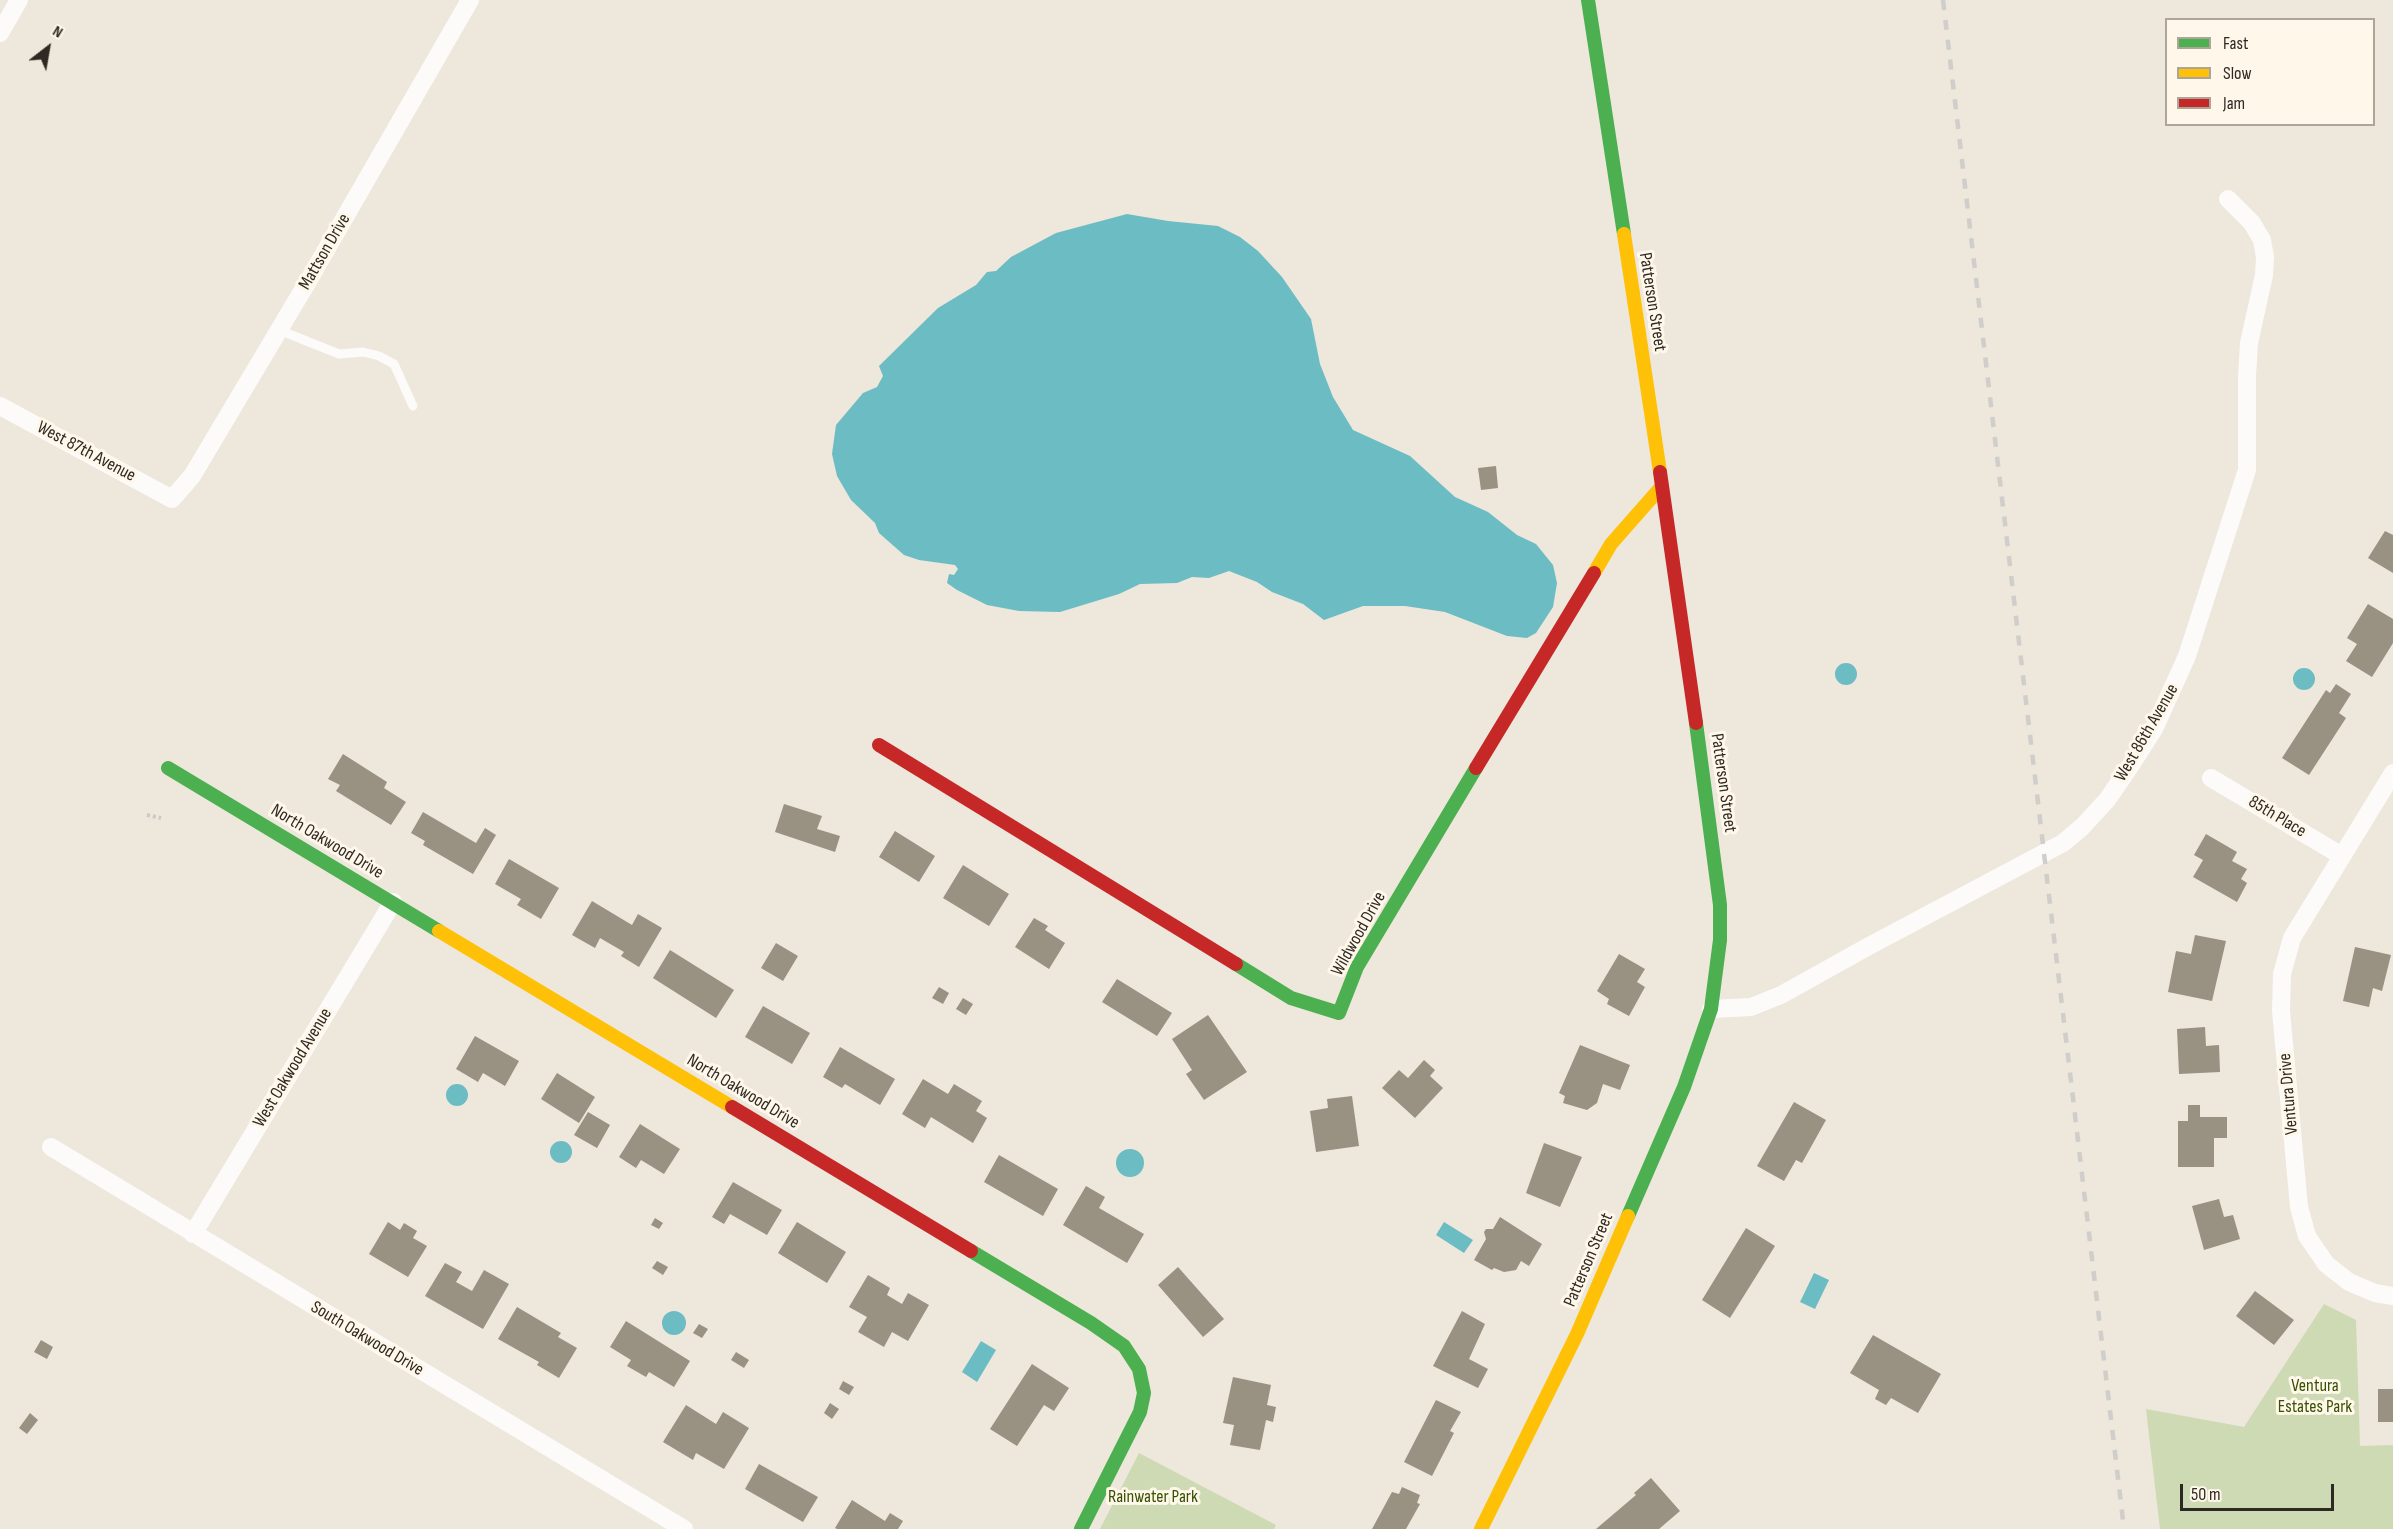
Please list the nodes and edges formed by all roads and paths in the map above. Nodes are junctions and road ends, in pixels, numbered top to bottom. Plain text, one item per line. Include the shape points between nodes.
1 (19, 0) edge
2 (470, 0) edge
3 (1588, 0) edge
4 (0, 33) edge
5 (2228, 199) dead end
6 (279, 330) junction
7 (0, 406) edge
8 (413, 406) dead end
9 (1662, 486) junction
10 (172, 498) joint
11 (879, 746) dead end
12 (168, 768) dead end
13 (2393, 773) edge
14 (2211, 778) dead end
15 (147, 815) dead end
16 (161, 818) dead end
17 (2342, 856) junction
18 (393, 902) junction
19 (1712, 1009) junction
20 (51, 1147) dead end
21 (193, 1234) junction
22 (2393, 1296) edge
23 (684, 1529) edge
24 (1081, 1529) edge
25 (1481, 1529) edge

1 - 4 street
2 - 6 street, Mattson Drive
3 - 9 street, Patterson Street
5 - 19 street, West 86th Avenue via 2252,223 2262,240 2265,257 2249,343 2247,470 2187,656 2154,729 2107,800 2063,843 1781,995 1751,1006
6 - 8 lane via 339,354 363,352 394,364
6 - 10 street, Mattson Drive via 192,476
7 - 10 street, West 87th Avenue
9 - 11 street, Wildwood Drive via 1611,544 1357,967 1339,1013 1291,998
9 - 19 street, Patterson Street via 1719,895 1720,940
12 - 18 street, North Oakwood Drive
13 - 17 street, Ventura Drive
14 - 17 street, 85th Place
15 - 16 path
17 - 22 street, Ventura Drive via 2292,938 2282,974 2281,1011 2299,1207 2307,1236 2326,1264 2349,1282
18 - 21 street, West Oakwood Avenue
18 - 24 street, North Oakwood Drive via 1124,1346 1139,1369 1144,1393 1140,1412
19 - 25 street, Patterson Street via 1684,1087 1577,1334
20 - 21 street, South Oakwood Drive
21 - 23 street, South Oakwood Drive

